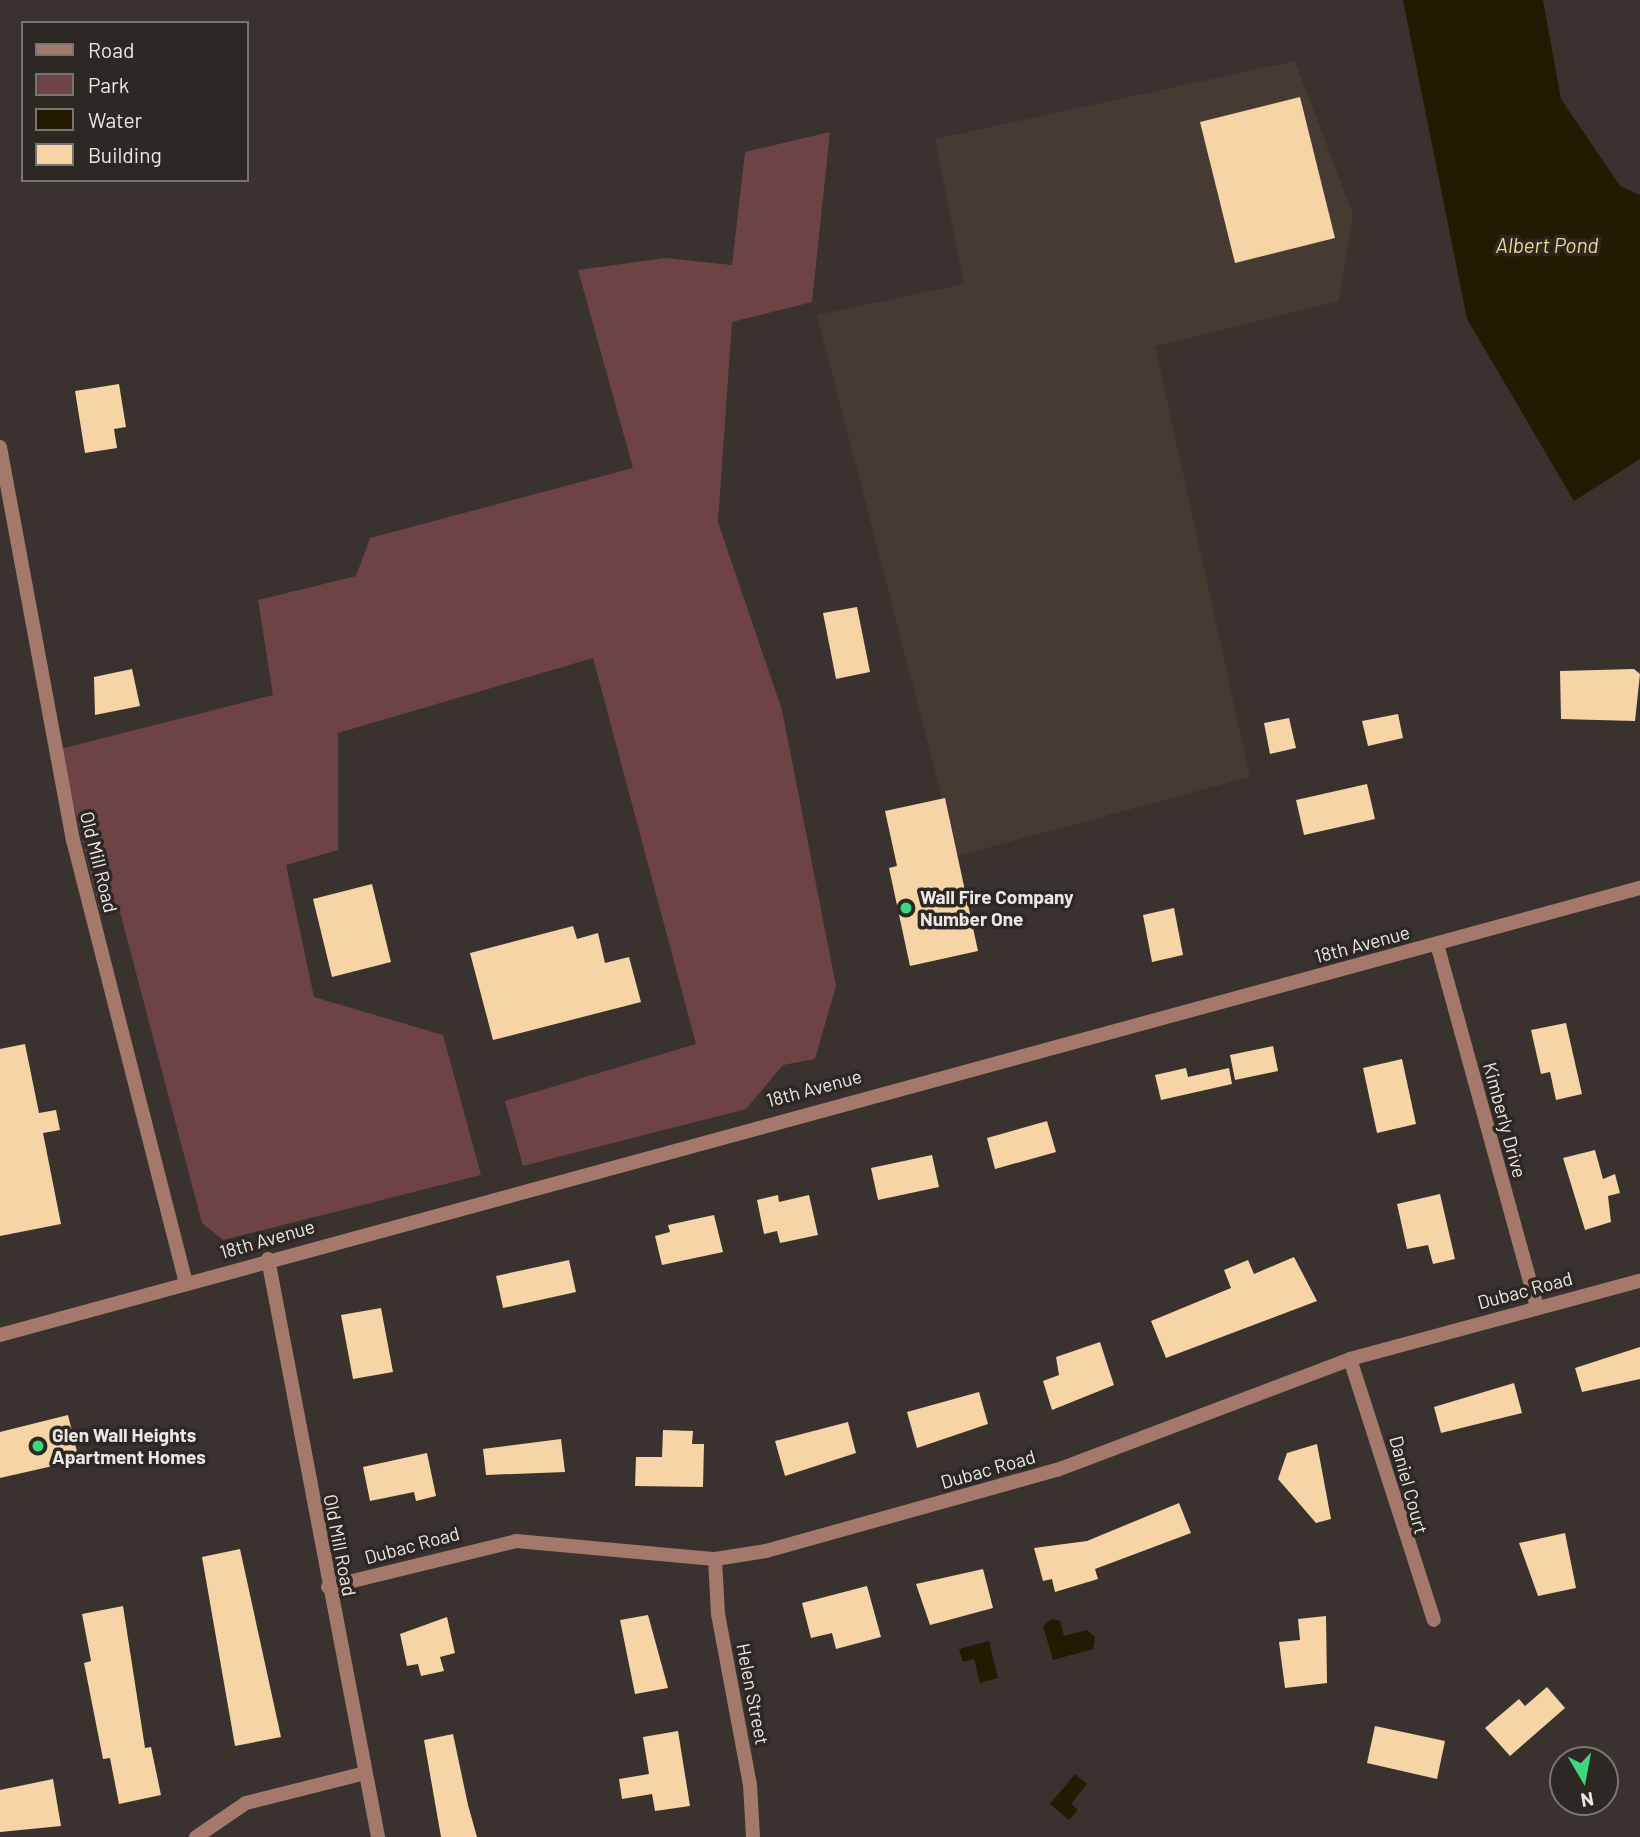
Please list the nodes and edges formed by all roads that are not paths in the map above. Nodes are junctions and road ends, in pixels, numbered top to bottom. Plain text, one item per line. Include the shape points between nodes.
1 (0, 447) edge
2 (1640, 888) edge
3 (1437, 944) junction
4 (268, 1259) junction
5 (1640, 1281) edge
6 (185, 1282) junction
7 (1537, 1307) junction
8 (0, 1335) edge
9 (1350, 1359) junction
10 (715, 1559) junction
11 (328, 1587) junction
12 (1434, 1620) dead end
13 (365, 1773) junction
14 (196, 1837) edge
15 (378, 1837) edge
16 (753, 1837) edge

1 - 6 street, Old Mill Road via 73,840
2 - 3 street, 18th Avenue
3 - 4 street, 18th Avenue
3 - 7 street, Kimberly Drive
4 - 6 street, 18th Avenue
4 - 11 street, Old Mill Road
5 - 7 street, Dubac Road
6 - 8 street, 18th Avenue
7 - 9 street, Dubac Road
9 - 10 street, Dubac Road via 1057,1470
9 - 12 street, Daniel Court
10 - 11 street, Dubac Road via 516,1541
10 - 16 street, Helen Street via 718,1614 750,1785
11 - 13 street, Old Mill Road
13 - 14 street via 246,1803
13 - 15 street, Old Mill Road

